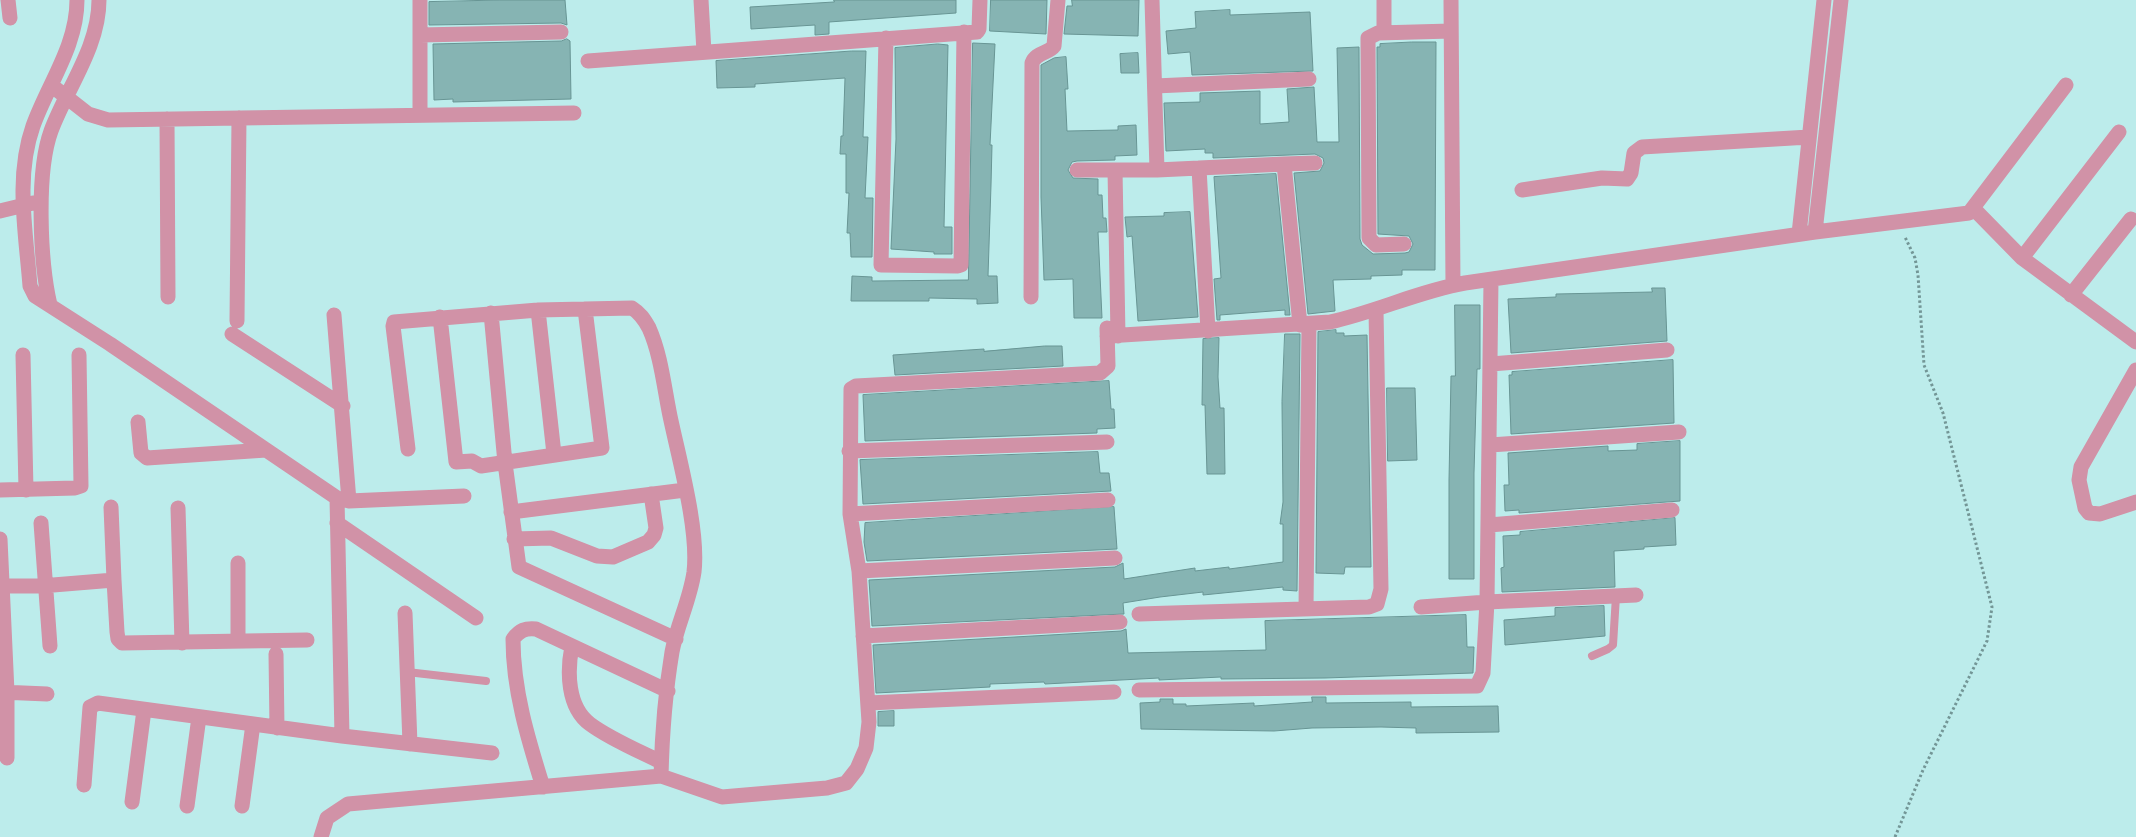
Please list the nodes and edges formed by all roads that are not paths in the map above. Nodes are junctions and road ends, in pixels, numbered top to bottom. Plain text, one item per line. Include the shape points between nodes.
1 (8, 0) edge
2 (77, 0) edge
3 (99, 0) edge
4 (420, 0) edge
5 (701, 0) edge
6 (980, 0) edge
7 (1058, 0) edge
8 (1152, 0) edge
9 (1384, 0) edge
10 (1451, 0) edge
11 (1824, 0) edge
12 (1841, 0) edge
13 (10, 18) dead end
14 (1451, 31) junction
15 (561, 32) dead end
16 (964, 32) junction
17 (1384, 33) junction
18 (420, 35) junction
19 (886, 38) junction
20 (704, 52) junction
21 (588, 61) dead end
22 (1308, 79) dead end
23 (51, 85) junction
24 (1155, 86) junction
25 (2066, 86) dead end
26 (66, 98) junction
27 (574, 113) dead end
28 (420, 115) junction
29 (239, 118) junction
30 (167, 119) junction
31 (2119, 132) dead end
32 (1808, 136) junction
33 (1315, 163) dead end
34 (1284, 164) junction
35 (1199, 168) junction
36 (1077, 170) dead end
37 (1115, 170) junction
38 (1157, 170) junction
39 (1522, 190) dead end
40 (42, 201) junction
41 (24, 206) junction
42 (1974, 210) junction
43 (0, 211) edge
44 (2130, 219) dead end
45 (1815, 232) junction
46 (1799, 234) junction
47 (1404, 244) dead end
48 (2022, 258) junction
49 (1491, 280) junction
50 (1453, 285) junction
51 (2071, 296) junction
52 (168, 297) dead end
53 (1031, 297) dead end
54 (50, 304) junction
55 (585, 309) junction
56 (538, 310) junction
57 (1376, 310) junction
58 (491, 313) junction
59 (334, 315) dead end
60 (440, 317) junction
61 (1304, 325) junction
62 (1208, 331) junction
63 (1111, 333) junction
64 (2136, 342) edge
65 (1667, 350) dead end
66 (23, 354) dead end
67 (79, 354) dead end
68 (1491, 364) junction
69 (2136, 370) edge
70 (343, 406) junction
71 (138, 422) dead end
72 (1679, 432) dead end
73 (1107, 442) dead end
74 (1490, 445) junction
75 (408, 449) dead end
76 (266, 450) junction
77 (849, 451) junction
78 (554, 454) junction
79 (506, 463) junction
80 (0, 490) edge
81 (26, 490) junction
82 (685, 490) junction
83 (651, 494) junction
84 (464, 496) dead end
85 (343, 500) junction
86 (1108, 500) dead end
87 (2136, 502) edge
88 (111, 507) dead end
89 (178, 508) dead end
90 (1672, 510) dead end
91 (511, 512) junction
92 (850, 514) junction
93 (41, 522) dead end
94 (337, 522) junction
95 (1489, 524) junction
96 (0, 539) edge
97 (514, 539) junction
98 (1115, 558) dead end
99 (238, 562) dead end
100 (858, 571) junction
101 (114, 580) junction
102 (1, 586) edge
103 (46, 586) junction
104 (1616, 596) junction
105 (1636, 596) dead end
106 (1487, 602) junction
107 (1421, 607) dead end
108 (1306, 609) junction
109 (405, 613) dead end
110 (1140, 614) dead end
111 (476, 618) dead end
112 (1120, 622) dead end
113 (863, 636) junction
114 (676, 639) junction
115 (308, 640) dead end
116 (182, 642) junction
117 (238, 642) junction
118 (50, 646) dead end
119 (572, 646) junction
120 (276, 654) dead end
121 (1592, 656) dead end
122 (407, 672) junction
123 (486, 681) dead end
124 (668, 690) junction
125 (1140, 690) dead end
126 (3, 692) edge
127 (1114, 692) dead end
128 (47, 694) dead end
129 (868, 703) junction
130 (144, 710) junction
131 (199, 717) junction
132 (254, 724) junction
133 (277, 728) junction
134 (342, 736) junction
135 (410, 744) junction
136 (492, 753) dead end
137 (7, 758) dead end
138 (661, 769) junction
139 (84, 785) dead end
140 (543, 787) junction
141 (132, 802) dead end
142 (187, 806) dead end
143 (242, 806) dead end
144 (321, 837) edge

1 - 13 street
2 - 23 street via 71,40
3 - 26 street via 95,32
4 - 18 street
5 - 20 street
6 - 16 street via 979,31
7 - 53 street via 1054,46 1038,55 1032,63
8 - 24 street
9 - 17 street
10 - 14 street
11 - 32 street
12 - 45 street
14 - 17 street
14 - 50 street
15 - 18 street
16 - 19 street
16 - 19 street via 961,264 958,266 880,263
17 - 47 street via 1374,34 1368,38 1367,44 1369,238 1376,245
18 - 28 street
19 - 20 street
20 - 21 street
22 - 24 street
23 - 26 street
23 - 41 street via 33,126 24,158
24 - 38 street
25 - 42 street
26 - 30 street via 88,114 108,120
26 - 40 street via 46,146
27 - 28 street
28 - 29 street
29 - 30 street
29 - 70 street via 234,327
30 - 52 street
31 - 48 street
32 - 39 street via 1642,147 1634,153 1631,174 1627,178 1602,178
32 - 46 street
33 - 34 street
34 - 35 street
34 - 61 street
35 - 38 street
35 - 62 street
36 - 37 street
37 - 38 street
37 - 63 street
40 - 41 street
40 - 54 street
41 - 43 street
41 - 54 street via 31,291
42 - 45 street via 1961,215
42 - 48 street
44 - 51 street
45 - 46 street
46 - 49 street
48 - 51 street
49 - 50 street
49 - 68 street
50 - 57 street
51 - 64 street
54 - 76 street
55 - 56 street
55 - 78 street via 602,448
55 - 82 street via 632,308 640,313 649,328 657,351
56 - 58 street
56 - 78 street
57 - 61 street via 1346,319
57 - 108 street via 1380,599 1369,607
58 - 60 street
58 - 79 street
59 - 70 street
60 - 75 street via 399,320 393,326
60 - 79 street via 457,462 472,461 481,466
61 - 62 street
61 - 108 street
62 - 63 street
63 - 77 street via 1108,366 1100,373 856,386 850,394
65 - 68 street
66 - 81 street
67 - 81 street via 82,484 79,488
68 - 74 street
69 - 87 street via 2081,467 2079,480 2089,513 2100,514
70 - 85 street
71 - 76 street via 140,453 147,458
72 - 74 street
73 - 77 street
74 - 95 street
76 - 85 street
77 - 92 street
78 - 79 street
79 - 91 street
80 - 81 street
82 - 83 street
82 - 114 street via 695,553 691,588
83 - 91 street
83 - 97 street via 656,528 654,535 648,542 613,557 597,556 551,538
84 - 85 street
85 - 94 street
86 - 92 street
88 - 101 street
89 - 116 street
90 - 95 street
91 - 97 street
92 - 100 street
93 - 103 street
94 - 111 street
94 - 134 street
95 - 106 street
96 - 102 street
97 - 114 street via 517,562 522,569
98 - 100 street
99 - 117 street
100 - 113 street
101 - 103 street
101 - 116 street via 117,632 122,643
102 - 103 street
102 - 126 street
103 - 118 street
104 - 105 street
104 - 106 street
104 - 121 lane via 1613,645
106 - 107 street
106 - 125 street via 1483,673 1477,686 1471,688
108 - 110 street
109 - 122 street
112 - 113 street
113 - 129 street
114 - 124 street
115 - 117 street
116 - 117 street
119 - 124 street
119 - 138 street via 569,676 574,703 580,714 590,724
119 - 140 street via 536,629 525,628 513,639 525,728
120 - 133 street
122 - 123 lane
122 - 135 street
124 - 138 street
126 - 128 street
126 - 137 street
127 - 129 street
129 - 138 street via 866,748 858,769 846,783 828,788 722,797
130 - 131 street
130 - 139 street via 98,703 90,707
130 - 141 street
131 - 132 street
131 - 142 street
132 - 133 street
132 - 143 street
133 - 134 street
134 - 135 street
135 - 136 street
138 - 140 street
140 - 144 street via 348,804 327,818

